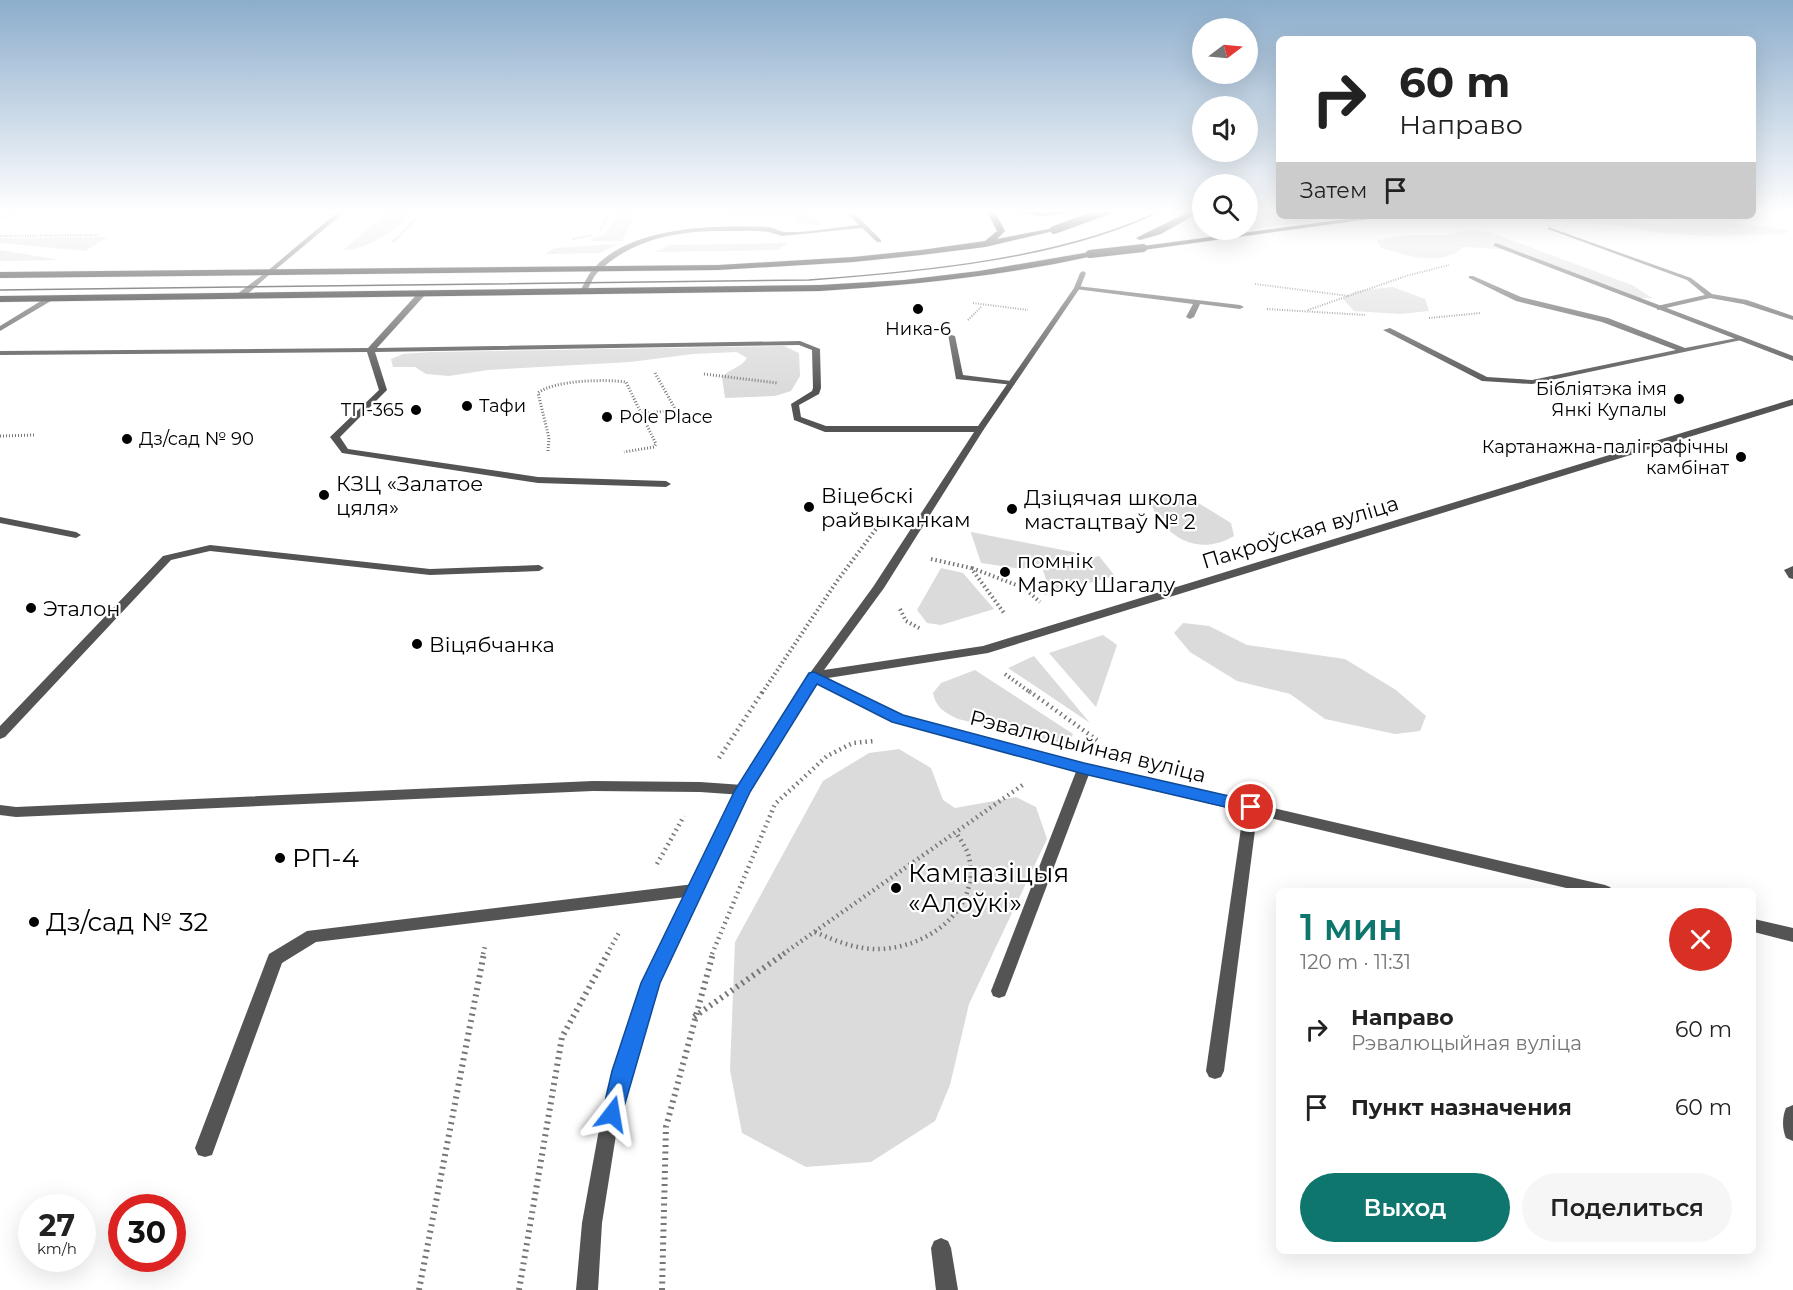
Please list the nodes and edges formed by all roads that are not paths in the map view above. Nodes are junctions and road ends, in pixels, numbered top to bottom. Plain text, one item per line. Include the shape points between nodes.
1 (272, 270) edge
2 (579, 270) edge
3 (595, 270) edge
4 (1001, 270) edge
5 (1562, 270) edge
6 (1665, 270) edge
7 (1083, 273) dead end
8 (267, 274) junction
9 (0, 275) edge
10 (1471, 277) dead end
11 (1077, 288) junction
12 (583, 293) junction
13 (421, 295) junction
14 (1710, 296) junction
15 (240, 297) junction
16 (52, 298) junction
17 (0, 299) edge
18 (1197, 303) junction
19 (1240, 307) road end
20 (1660, 308) junction
21 (1190, 317) dead end
22 (1793, 318) edge
23 (0, 329) edge
24 (1387, 330) dead end
25 (951, 336) dead end
26 (1742, 339) junction
27 (370, 350) junction
28 (1683, 350) junction
29 (0, 353) edge
30 (1793, 359) edge
31 (1011, 383) junction
32 (1793, 402) edge
33 (980, 429) junction
34 (666, 484) dead end
35 (0, 520) edge
36 (76, 535) dead end
37 (538, 568) dead end
38 (1793, 569) edge
39 (1793, 576) edge
40 (814, 676) junction
41 (0, 734) edge
42 (1084, 769) junction
43 (743, 790) junction
44 (1251, 807) junction
45 (0, 810) edge
46 (1592, 888) edge
47 (694, 890) junction
48 (1756, 926) edge
49 (1793, 935) edge
50 (999, 991) dead end
51 (1215, 1071) dead end
52 (1793, 1114) edge
53 (1793, 1132) edge
54 (205, 1148) dead end
55 (941, 1248) dead end
56 (587, 1290) edge
57 (947, 1290) edge

1 - 8 street
2 - 8 main road
3 - 12 street
4 - 12 main road via 904,283 820,288
5 - 20 street
6 - 14 street via 1689,279
7 - 11 street
8 - 9 main road
8 - 15 street
10 - 28 street via 1519,299 1605,320
11 - 18 street
11 - 31 street
12 - 13 main road
13 - 15 main road
13 - 27 street
14 - 20 street
14 - 22 street
15 - 16 main road
16 - 17 main road
16 - 23 street
18 - 19 street
18 - 21 street
20 - 26 street
24 - 28 street via 1485,379 1532,381
25 - 31 street via 958,377
26 - 28 street
26 - 30 street
27 - 29 street
27 - 33 street via 800,343 816,350 817,388 795,404 797,418 825,429
27 - 34 street via 383,390 335,437 345,451 538,480
31 - 33 street
32 - 40 street, Пакроўская вуліца via 984,650
33 - 40 street via 878,588
35 - 36 street
37 - 41 street via 430,572 210,548 167,558
38 - 39 street
40 - 42 street, Рэвалюцыйная вуліца via 898,718
40 - 43 street
42 - 44 street, Рэвалюцыйная вуліца
42 - 50 street
43 - 45 street via 593,786 28,812
43 - 47 street
44 - 46 street, Рэвалюцыйная вуліца
44 - 51 street
47 - 54 street via 313,936 275,959
47 - 56 street via 651,983 622,1071 592,1223
48 - 49 street
52 - 53 street
55 - 57 street

